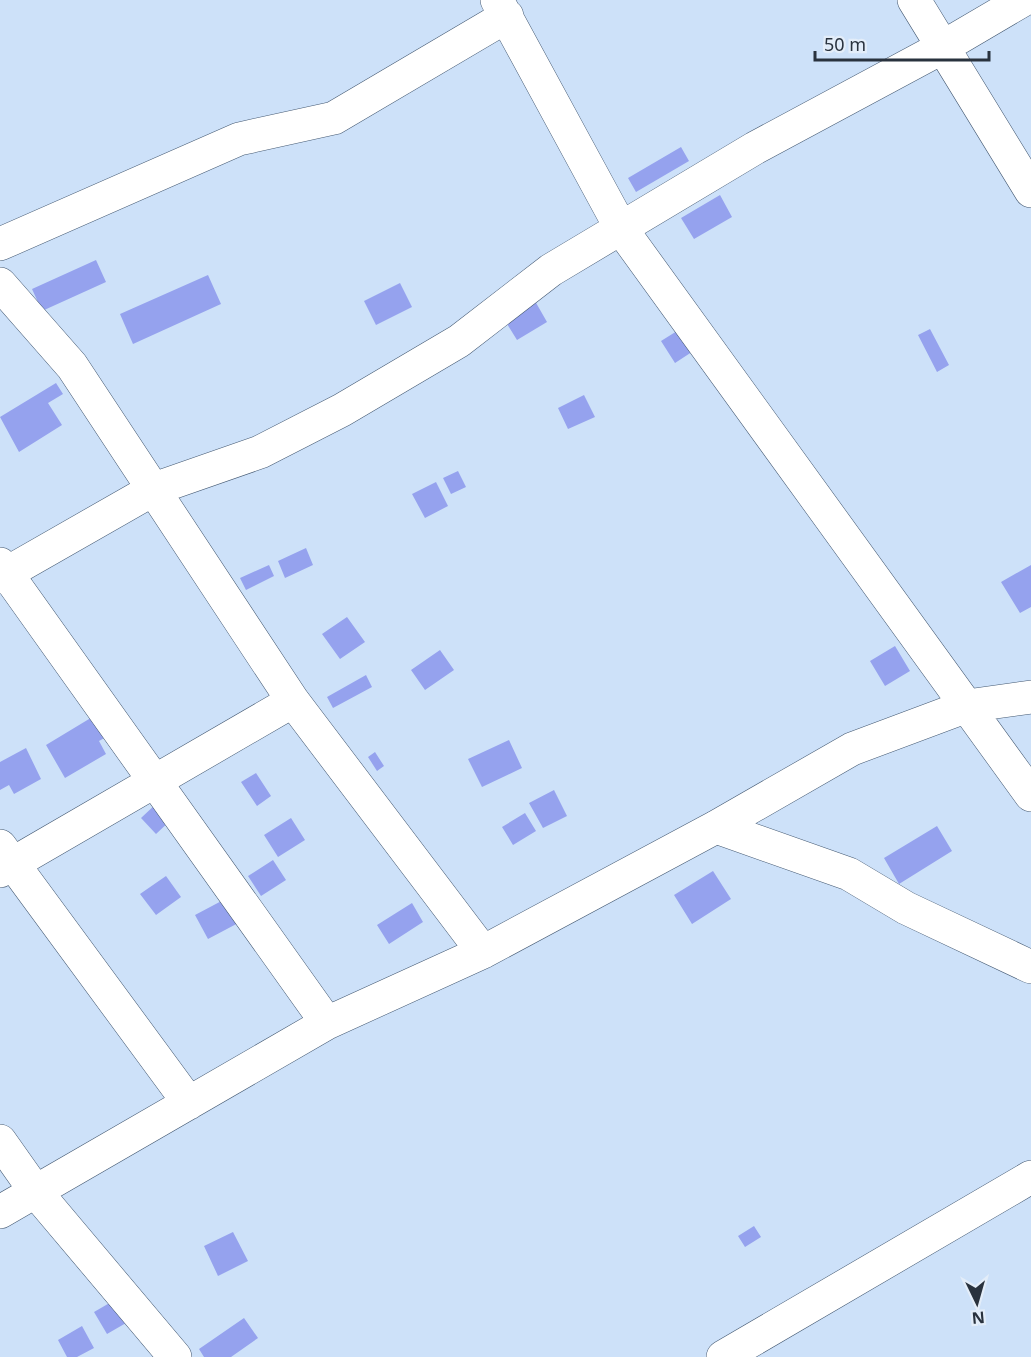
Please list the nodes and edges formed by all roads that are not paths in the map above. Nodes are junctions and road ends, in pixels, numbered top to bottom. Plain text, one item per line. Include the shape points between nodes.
1 (914, 0) edge
2 (1023, 0) edge
3 (502, 8) edge
4 (943, 47) junction
5 (1031, 191) edge
6 (622, 230) junction
7 (0, 244) edge
8 (0, 284) edge
9 (154, 489) junction
10 (2, 572) edge
11 (1031, 697) edge
12 (293, 701) junction
13 (968, 706) junction
14 (155, 782) junction
15 (1031, 795) edge
16 (716, 827) junction
17 (4, 860) edge
18 (483, 952) junction
19 (1031, 967) edge
20 (327, 1023) junction
21 (189, 1103) junction
22 (0, 1141) edge
23 (1031, 1177) edge
24 (36, 1192) junction
25 (0, 1212) edge
26 (176, 1357) edge
27 (723, 1357) edge

1 - 4 street
2 - 4 street
3 - 6 street
3 - 7 street via 334,118 239,139
4 - 5 street
4 - 6 street via 755,148
6 - 9 street via 551,270 459,341 342,410 260,452
6 - 13 street
8 - 9 street via 72,366
9 - 10 street
9 - 12 street
10 - 14 street
11 - 13 street
12 - 14 street
12 - 18 street
13 - 15 street
13 - 16 street via 852,749
14 - 17 street
14 - 20 street
16 - 18 street
16 - 19 street via 849,874 906,908
17 - 21 street
18 - 20 street
20 - 21 street
21 - 24 street
22 - 24 street
23 - 27 street
24 - 25 street
24 - 26 street

